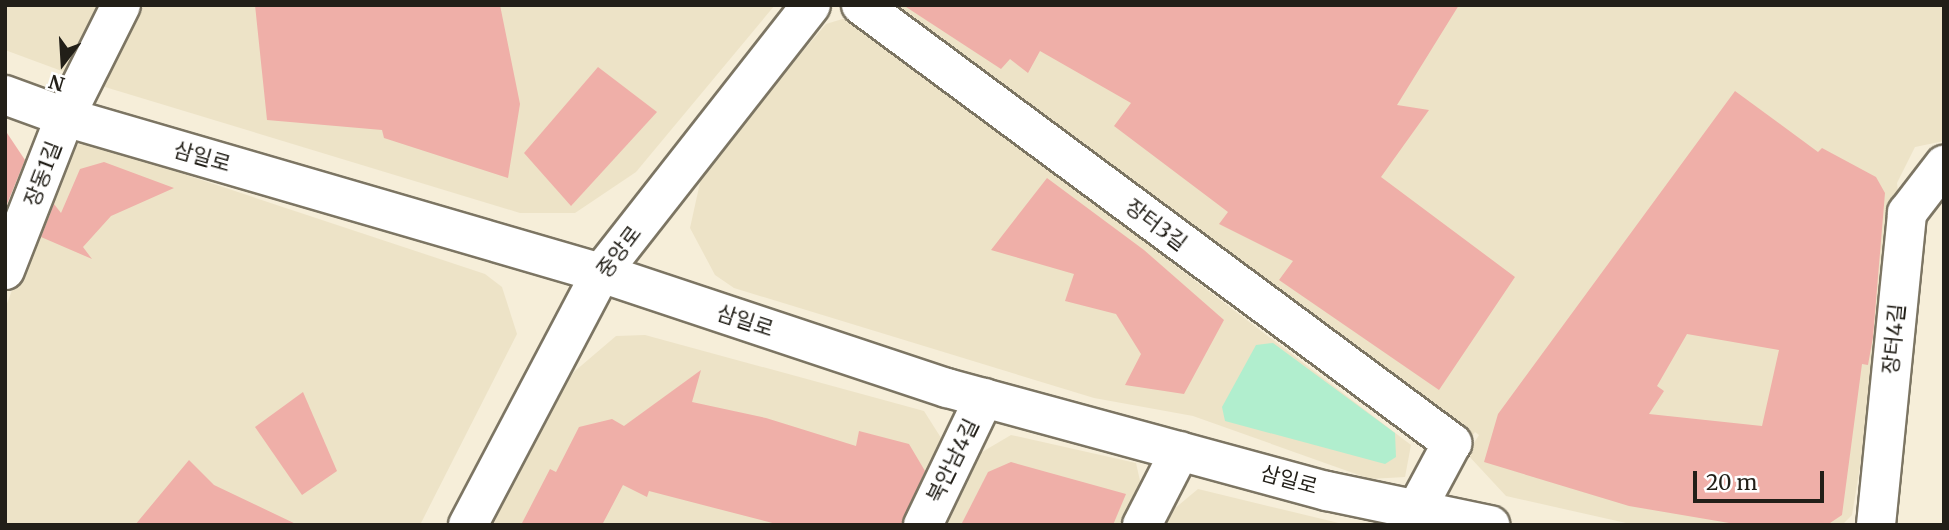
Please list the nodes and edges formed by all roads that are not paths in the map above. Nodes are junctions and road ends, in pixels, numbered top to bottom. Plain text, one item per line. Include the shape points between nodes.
1 (121, 5) edge
2 (811, 5) edge
3 (861, 5) edge
4 (5, 95) edge
5 (65, 117) junction
6 (1944, 165) edge
7 (5, 270) edge
8 (601, 273) junction
9 (984, 398) junction
10 (1180, 451) junction
11 (1412, 517) edge
12 (468, 525) edge
13 (923, 525) edge
14 (1142, 525) edge
15 (1490, 525) edge
16 (1876, 525) edge

1 - 5 street, 장동1길
2 - 8 street, 중앙로
3 - 11 street, 장터3길 via 1452,443
4 - 5 street, 삼일로
5 - 7 street, 장동1길
5 - 8 street, 삼일로
6 - 16 street, 장터4길 via 1906,213
8 - 9 street, 삼일로
8 - 12 street, 중앙로
9 - 10 street, 삼일로
9 - 13 street, 북안남4길
10 - 11 street, 삼일로
10 - 14 street
11 - 15 street, 삼일로

